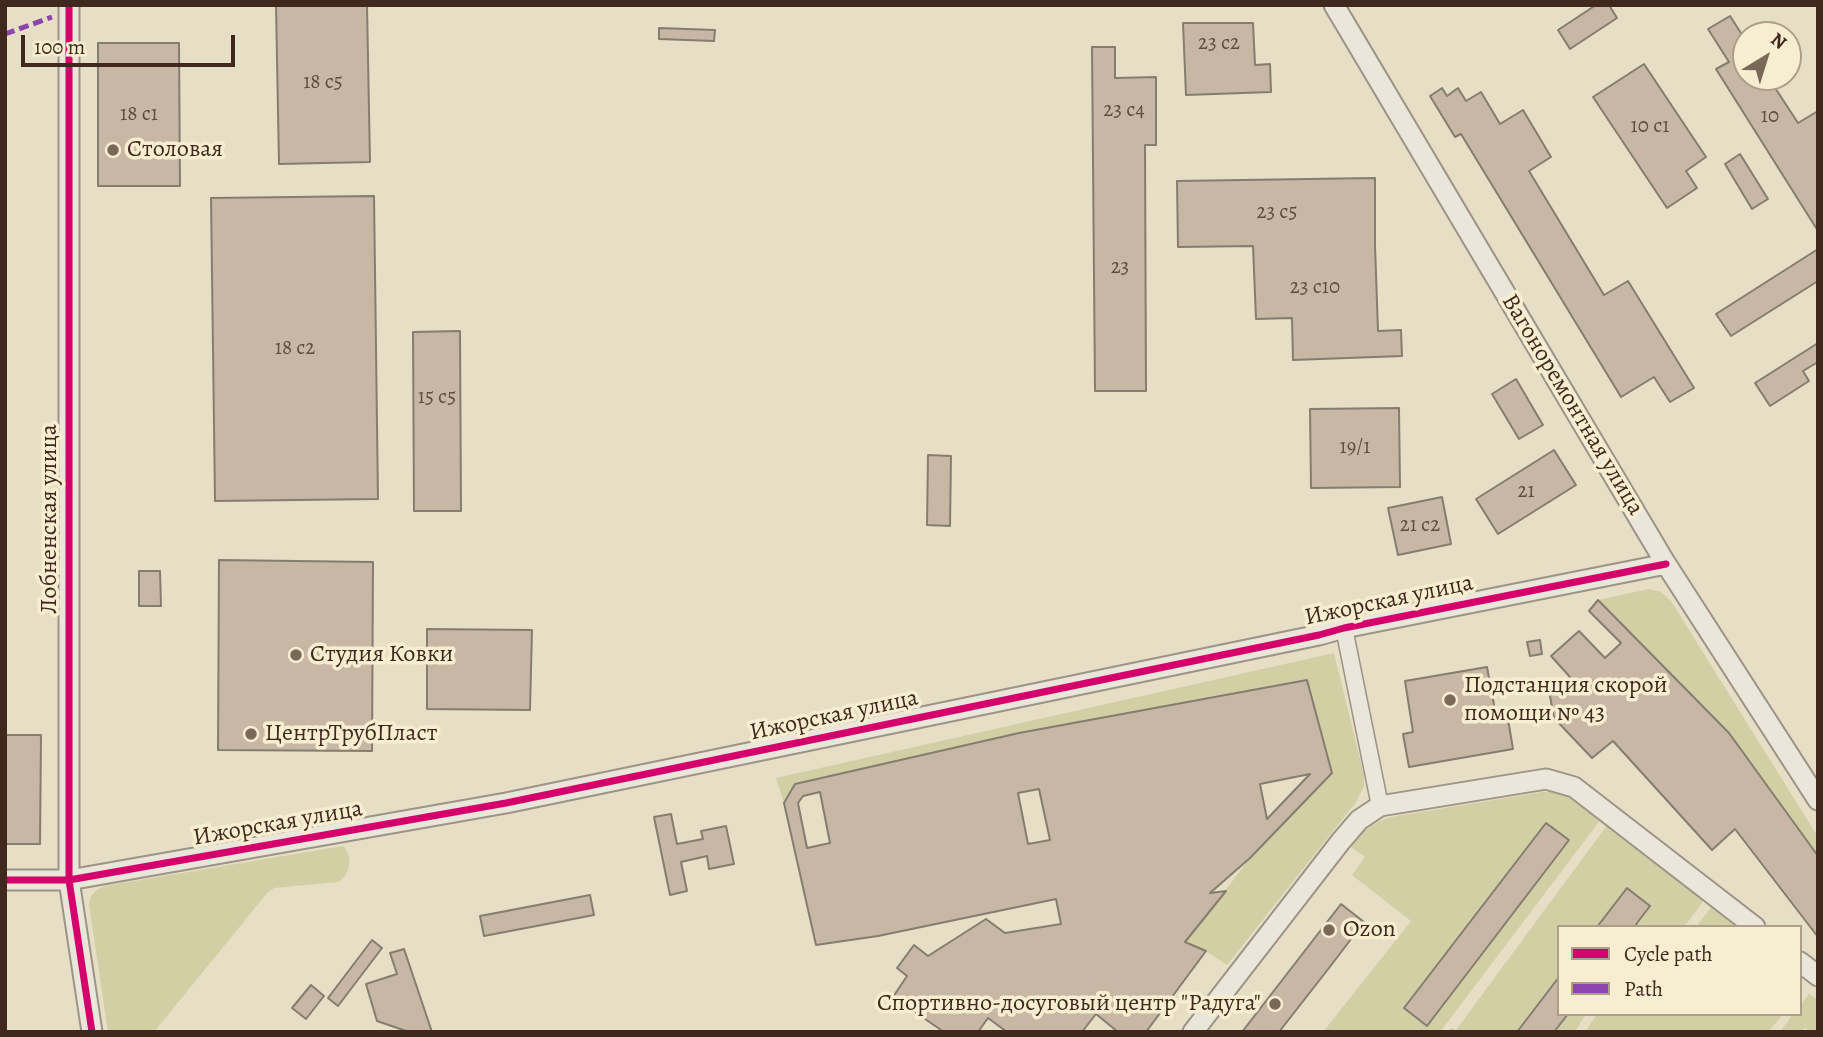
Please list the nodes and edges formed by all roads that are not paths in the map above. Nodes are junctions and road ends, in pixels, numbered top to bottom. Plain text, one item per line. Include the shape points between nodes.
1 (69, 5) edge
2 (1335, 5) edge
3 (1666, 564) junction
4 (1344, 628) junction
5 (1818, 800) edge
6 (1380, 806) junction
7 (5, 880) edge
8 (69, 880) junction
9 (1752, 925) edge
10 (1802, 964) edge
11 (1818, 976) edge
12 (92, 1032) edge
13 (1193, 1032) edge

1 - 8 street, Лобненская улица
2 - 3 street, Вагоноремонтная улица
3 - 4 street, Ижорская улица
3 - 5 street, Вагоноремонтная улица
4 - 6 street
4 - 8 street, Ижорская улица via 519,801
6 - 9 street via 1546,779 1574,787
6 - 13 street via 1359,820 1341,841
7 - 8 street, Ижорская улица
8 - 12 street, Лобненская улица
10 - 11 street

